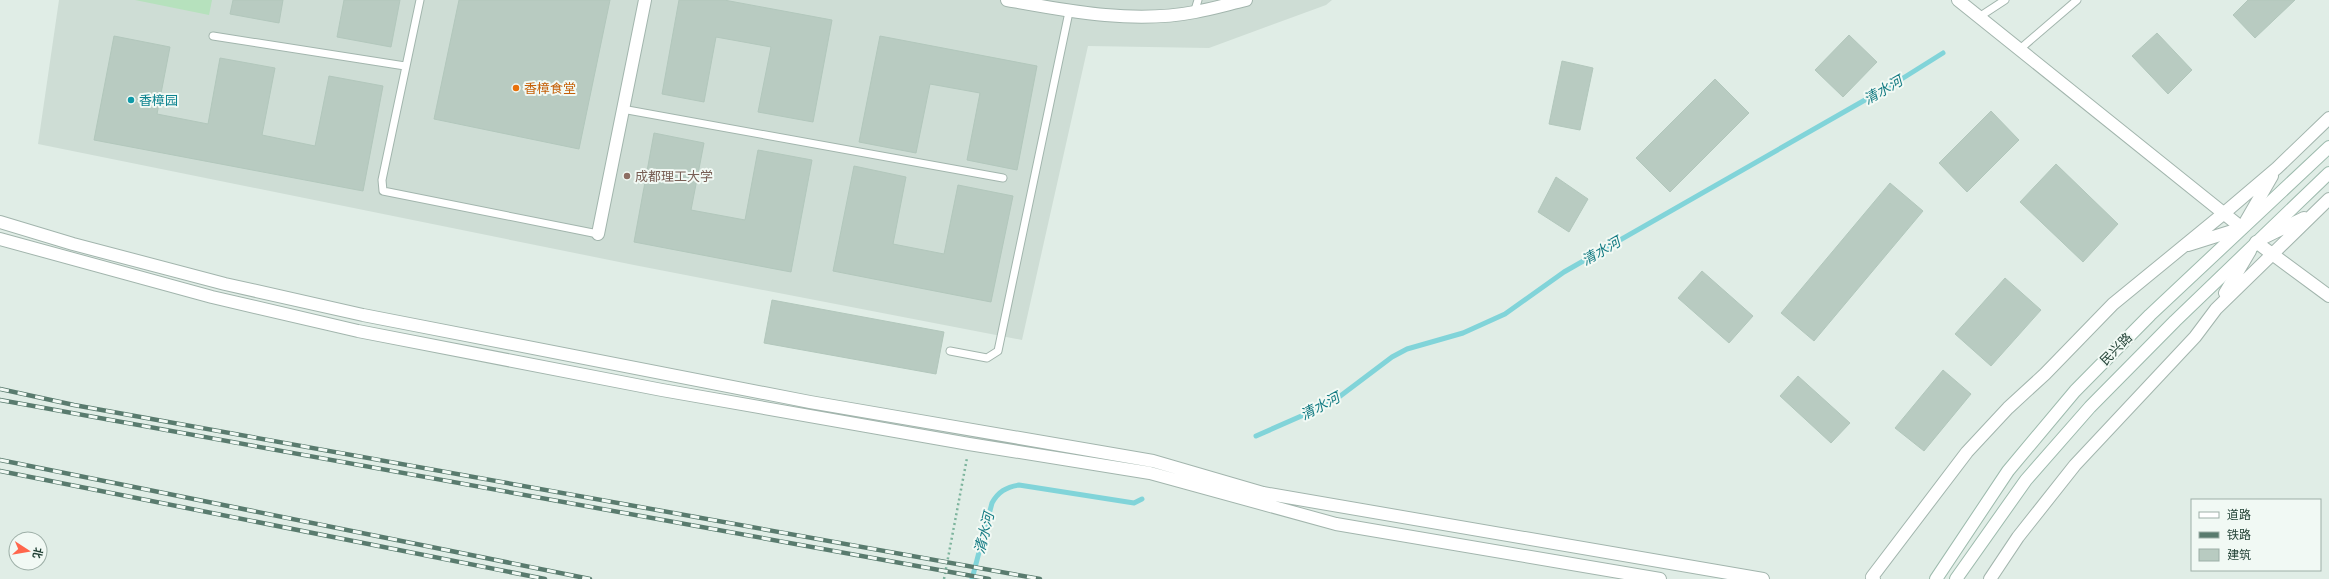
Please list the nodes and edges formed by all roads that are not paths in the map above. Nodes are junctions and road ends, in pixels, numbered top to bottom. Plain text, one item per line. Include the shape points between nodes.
1 (420, 0) edge
2 (645, 0) edge
3 (1007, 0) edge
4 (1198, 0) edge
5 (1246, 0) edge
6 (1958, 0) edge
7 (2005, 0) edge
8 (2077, 0) edge
9 (1069, 12) junction
10 (1194, 13) junction
11 (1979, 17) junction
12 (213, 36) dead end
13 (2020, 49) junction
14 (405, 66) junction
15 (622, 109) junction
16 (2329, 118) edge
17 (2329, 147) edge
18 (2277, 168) junction
19 (2329, 173) edge
20 (1003, 178) dead end
21 (2329, 199) edge
22 (2315, 212) junction
23 (2223, 214) junction
24 (0, 222) edge
25 (2242, 228) junction
26 (598, 234) joint
27 (0, 239) edge
28 (2256, 242) junction
29 (2179, 248) junction
30 (2272, 254) junction
31 (2329, 296) edge
32 (2216, 309) junction
33 (950, 351) dead end
34 (1872, 578) edge
35 (1660, 579) edge
36 (1763, 579) edge
37 (1936, 579) edge
38 (1956, 579) edge
39 (1990, 579) edge

1 - 14 lane
2 - 15 street
3 - 9 street
4 - 10 lane
5 - 10 street
6 - 11 street
7 - 11 lane
8 - 13 lane
9 - 10 street via 1143,16
9 - 33 lane via 998,351 987,358
11 - 13 street
12 - 14 lane
13 - 23 street
14 - 26 lane via 382,180 383,191
15 - 20 lane
15 - 26 street
16 - 18 street
17 - 25 street, 民兴路
18 - 23 street
18 - 25 street
19 - 28 street, 民兴路
21 - 22 street
22 - 28 street
22 - 30 street
23 - 25 street
23 - 29 street
24 - 36 street via 72,244 210,280 364,315 810,402 1153,461 1263,493
25 - 29 street
25 - 37 street, 民兴路 via 2155,310 2075,391 2008,471
27 - 35 street via 212,297 358,331 655,388 969,444 1150,473 1336,524
28 - 30 street
28 - 32 street
28 - 38 street, 民兴路 via 2090,406 2026,480
29 - 34 street via 2113,304 1967,452
30 - 31 street
30 - 32 street
32 - 39 street via 2195,337 2075,465 2018,538

